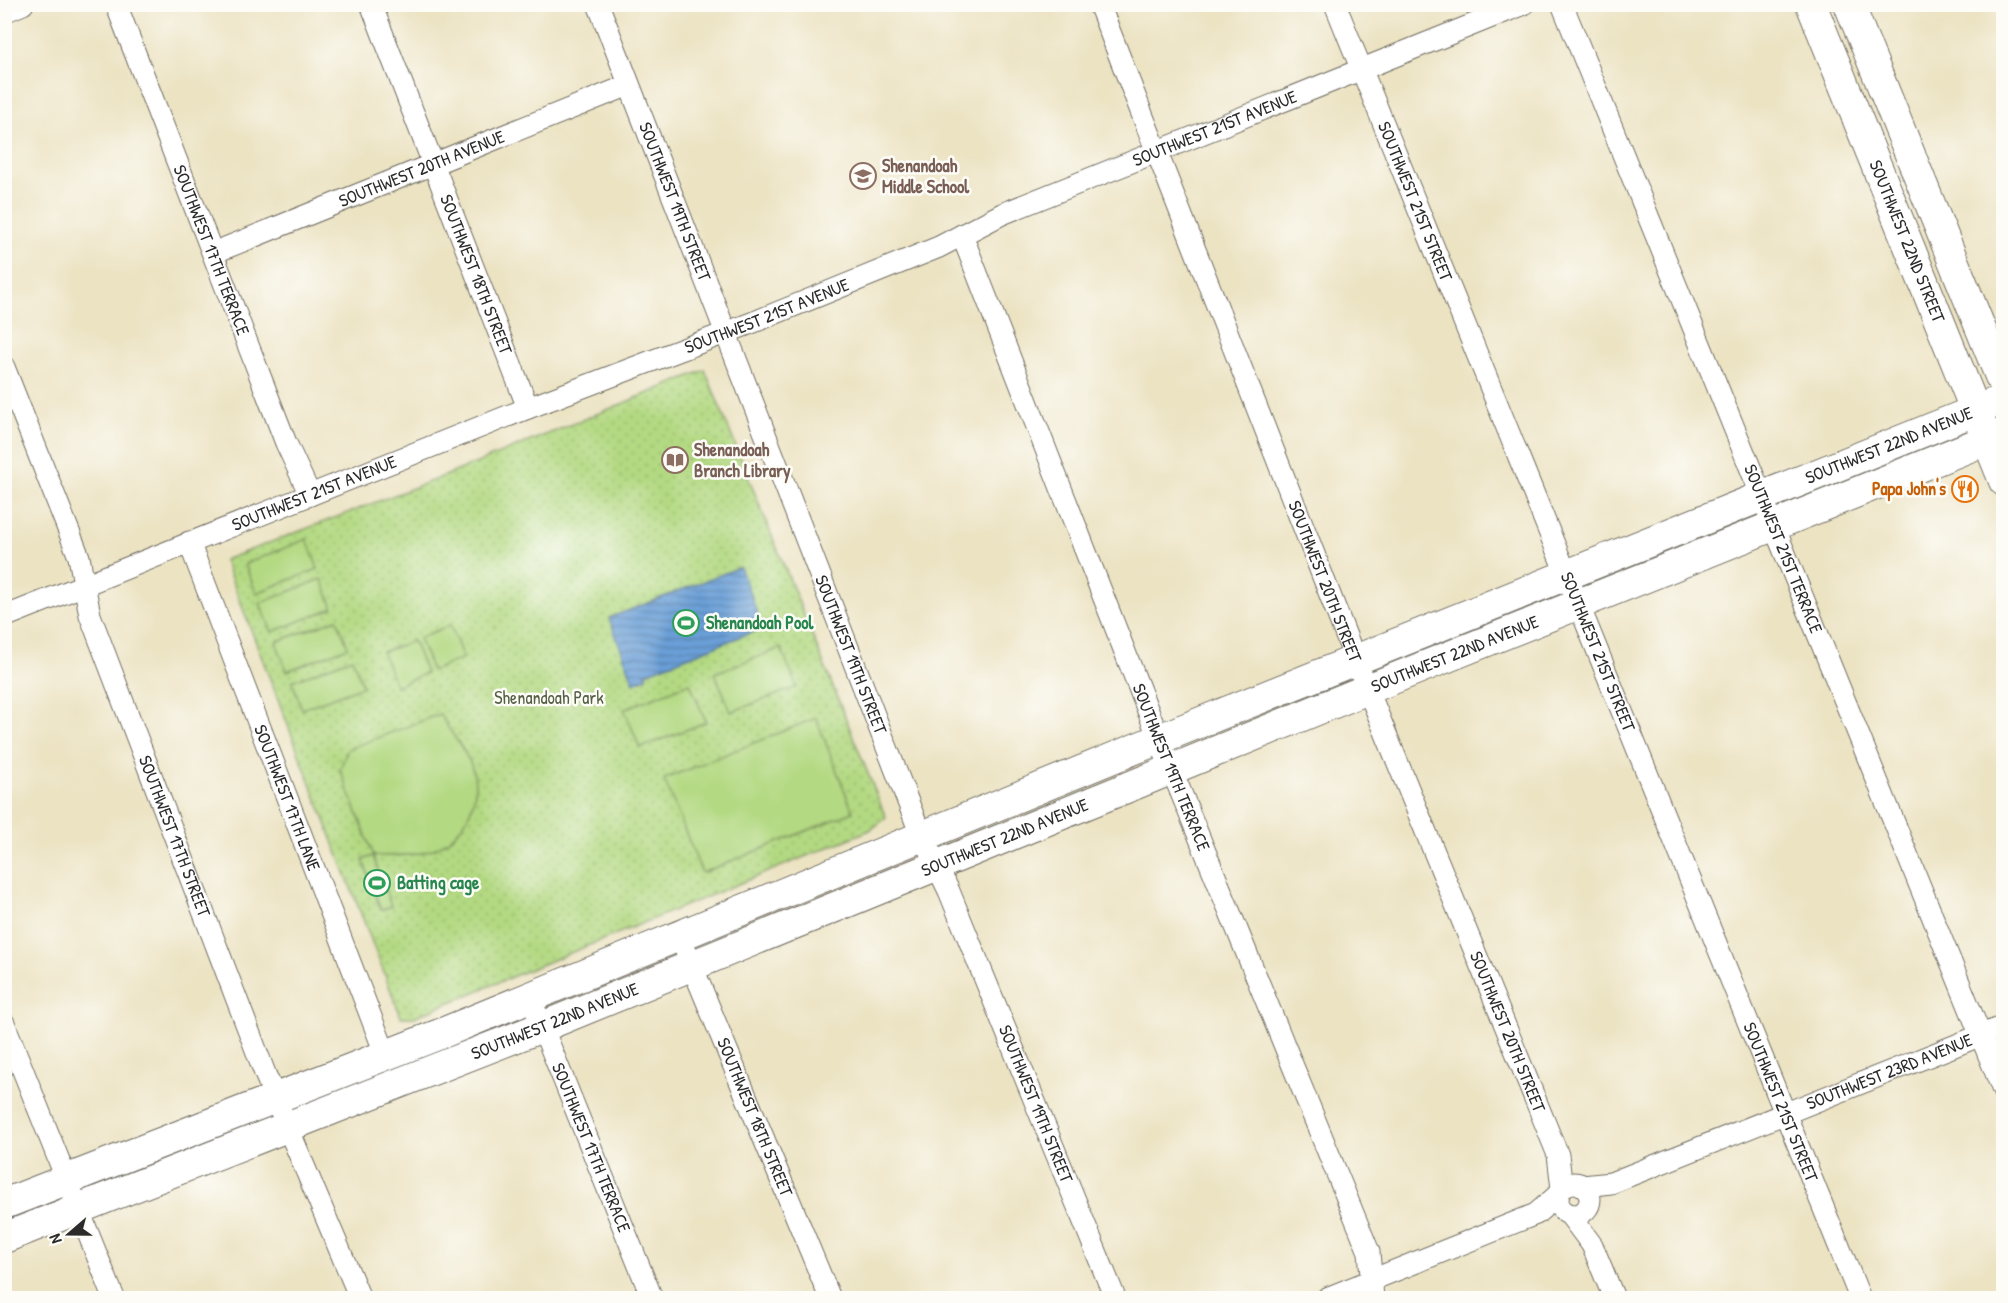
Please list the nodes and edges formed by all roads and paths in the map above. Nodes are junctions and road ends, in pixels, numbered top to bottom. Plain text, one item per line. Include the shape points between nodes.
1 (23, 4) edge
2 (116, 4) edge
3 (371, 4) edge
4 (598, 4) edge
5 (1099, 4) edge
6 (1335, 4) edge
7 (1524, 4) edge
8 (1562, 4) edge
9 (1811, 4) edge
10 (1849, 4) edge
11 (4, 12) edge
12 (1361, 69) junction
13 (629, 85) junction
14 (1157, 152) junction
15 (433, 163) junction
16 (962, 235) junction
17 (213, 253) junction
18 (725, 332) junction
19 (4, 367) edge
20 (2004, 386) edge
21 (2004, 399) edge
22 (528, 408) junction
23 (1975, 411) junction
24 (1995, 436) edge
25 (2004, 481) edge
26 (310, 495) junction
27 (1762, 498) junction
28 (1774, 527) junction
29 (189, 542) junction
30 (1566, 576) junction
31 (84, 584) junction
32 (1578, 605) junction
33 (4, 617) edge
34 (1356, 660) junction
35 (1368, 689) junction
36 (1159, 739) junction
37 (1171, 769) junction
38 (923, 837) junction
39 (937, 867) junction
40 (680, 937) junction
41 (692, 966) junction
42 (530, 996) junction
43 (4, 1023) edge
44 (2004, 1026) edge
45 (542, 1027) junction
46 (1980, 1035) junction
47 (386, 1056) junction
48 (2004, 1093) edge
49 (276, 1098) junction
50 (1785, 1114) junction
51 (288, 1127) junction
52 (64, 1179) junction
53 (1574, 1199) junction
54 (4, 1204) edge
55 (77, 1209) junction
56 (4, 1238) edge
57 (1372, 1289) edge
58 (114, 1299) edge
59 (360, 1299) edge
60 (652, 1299) edge
61 (830, 1299) edge
62 (1115, 1299) edge
63 (1327, 1299) edge
64 (1614, 1299) edge
65 (1860, 1299) edge

1 - 11 street
2 - 17 street, SOUTHWEST 17TH TERRACE
3 - 15 street, SOUTHWEST 18TH STREET
4 - 13 street, SOUTHWEST 19TH STREET
5 - 14 street, SOUTHWEST 20TH STREET
6 - 12 street, SOUTHWEST 21ST STREET
7 - 12 street, SOUTHWEST 21ST AVENUE
8 - 27 street, SOUTHWEST 21ST TERRACE
9 - 23 main road, SOUTHWEST 22ND STREET
10 - 20 main road, SOUTHWEST 22ND STREET
12 - 14 street, SOUTHWEST 21ST AVENUE
12 - 30 street, SOUTHWEST 21ST STREET
13 - 15 street, SOUTHWEST 20TH AVENUE
13 - 18 street, SOUTHWEST 19TH STREET
14 - 16 street, SOUTHWEST 21ST AVENUE via 1002,214
14 - 34 street, SOUTHWEST 20TH STREET
15 - 17 street, SOUTHWEST 20TH AVENUE
15 - 22 street, SOUTHWEST 18TH STREET
16 - 18 street, SOUTHWEST 21ST AVENUE
16 - 36 street, SOUTHWEST 19TH TERRACE
17 - 26 street, SOUTHWEST 17TH TERRACE
18 - 22 street, SOUTHWEST 21ST AVENUE
18 - 38 street, SOUTHWEST 19TH STREET
19 - 31 street, SOUTHWEST 17TH STREET via 79,557
21 - 23 main road, SOUTHWEST 22ND AVENUE
22 - 26 street, SOUTHWEST 21ST AVENUE
23 - 24 main road, SOUTHWEST 22ND STREET
23 - 27 main road, SOUTHWEST 22ND AVENUE
24 - 25 main road, SOUTHWEST 22ND STREET
24 - 28 main road, SOUTHWEST 22ND AVENUE
26 - 29 street, SOUTHWEST 21ST AVENUE
27 - 28 street, SOUTHWEST 21ST TERRACE
27 - 30 main road, SOUTHWEST 22ND AVENUE
28 - 32 main road, SOUTHWEST 22ND AVENUE
28 - 46 street, SOUTHWEST 21ST TERRACE
29 - 31 street, SOUTHWEST 21ST AVENUE
29 - 47 street, SOUTHWEST 17TH LANE
30 - 32 street, SOUTHWEST 21ST STREET
30 - 34 main road, SOUTHWEST 22ND AVENUE
31 - 33 street, SOUTHWEST 21ST AVENUE
31 - 49 street, SOUTHWEST 17TH STREET via 90,615
32 - 35 main road, SOUTHWEST 22ND AVENUE
32 - 50 street, SOUTHWEST 21ST STREET
34 - 35 street, SOUTHWEST 20TH STREET
34 - 36 main road, SOUTHWEST 22ND AVENUE
35 - 37 main road, SOUTHWEST 22ND AVENUE
35 - 53 street, SOUTHWEST 20TH STREET
36 - 37 street, SOUTHWEST 19TH TERRACE
36 - 38 main road, SOUTHWEST 22ND AVENUE
37 - 39 main road, SOUTHWEST 22ND AVENUE
37 - 57 street, SOUTHWEST 19TH TERRACE via 1369,1252
38 - 39 street, SOUTHWEST 19TH STREET
38 - 40 main road, SOUTHWEST 22ND AVENUE
39 - 41 main road, SOUTHWEST 22ND AVENUE
39 - 62 street, SOUTHWEST 19TH STREET
40 - 41 street, SOUTHWEST 18TH STREET
40 - 42 main road, SOUTHWEST 22ND AVENUE
41 - 45 main road, SOUTHWEST 22ND AVENUE
41 - 61 street, SOUTHWEST 18TH STREET
42 - 45 street, SOUTHWEST 17TH TERRACE
42 - 47 main road, SOUTHWEST 22ND AVENUE
43 - 52 street
44 - 46 street, SOUTHWEST 23RD AVENUE
45 - 51 main road, SOUTHWEST 22ND AVENUE
45 - 60 street, SOUTHWEST 17TH TERRACE
46 - 48 street, SOUTHWEST 21ST TERRACE
46 - 50 street, SOUTHWEST 23RD AVENUE
47 - 49 main road, SOUTHWEST 22ND AVENUE
49 - 51 street, SOUTHWEST 17TH STREET
49 - 52 main road, SOUTHWEST 22ND AVENUE
50 - 53 street, SOUTHWEST 23RD AVENUE
50 - 65 street, SOUTHWEST 21ST STREET
51 - 55 main road, SOUTHWEST 22ND AVENUE
51 - 59 street, SOUTHWEST 17TH STREET
52 - 54 main road, SOUTHWEST 22ND AVENUE
52 - 55 street
53 - 57 street, SOUTHWEST 23RD AVENUE
53 - 64 street, SOUTHWEST 20TH STREET
55 - 56 main road, SOUTHWEST 22ND AVENUE
55 - 58 street
57 - 63 street, SOUTHWEST 23RD AVENUE

